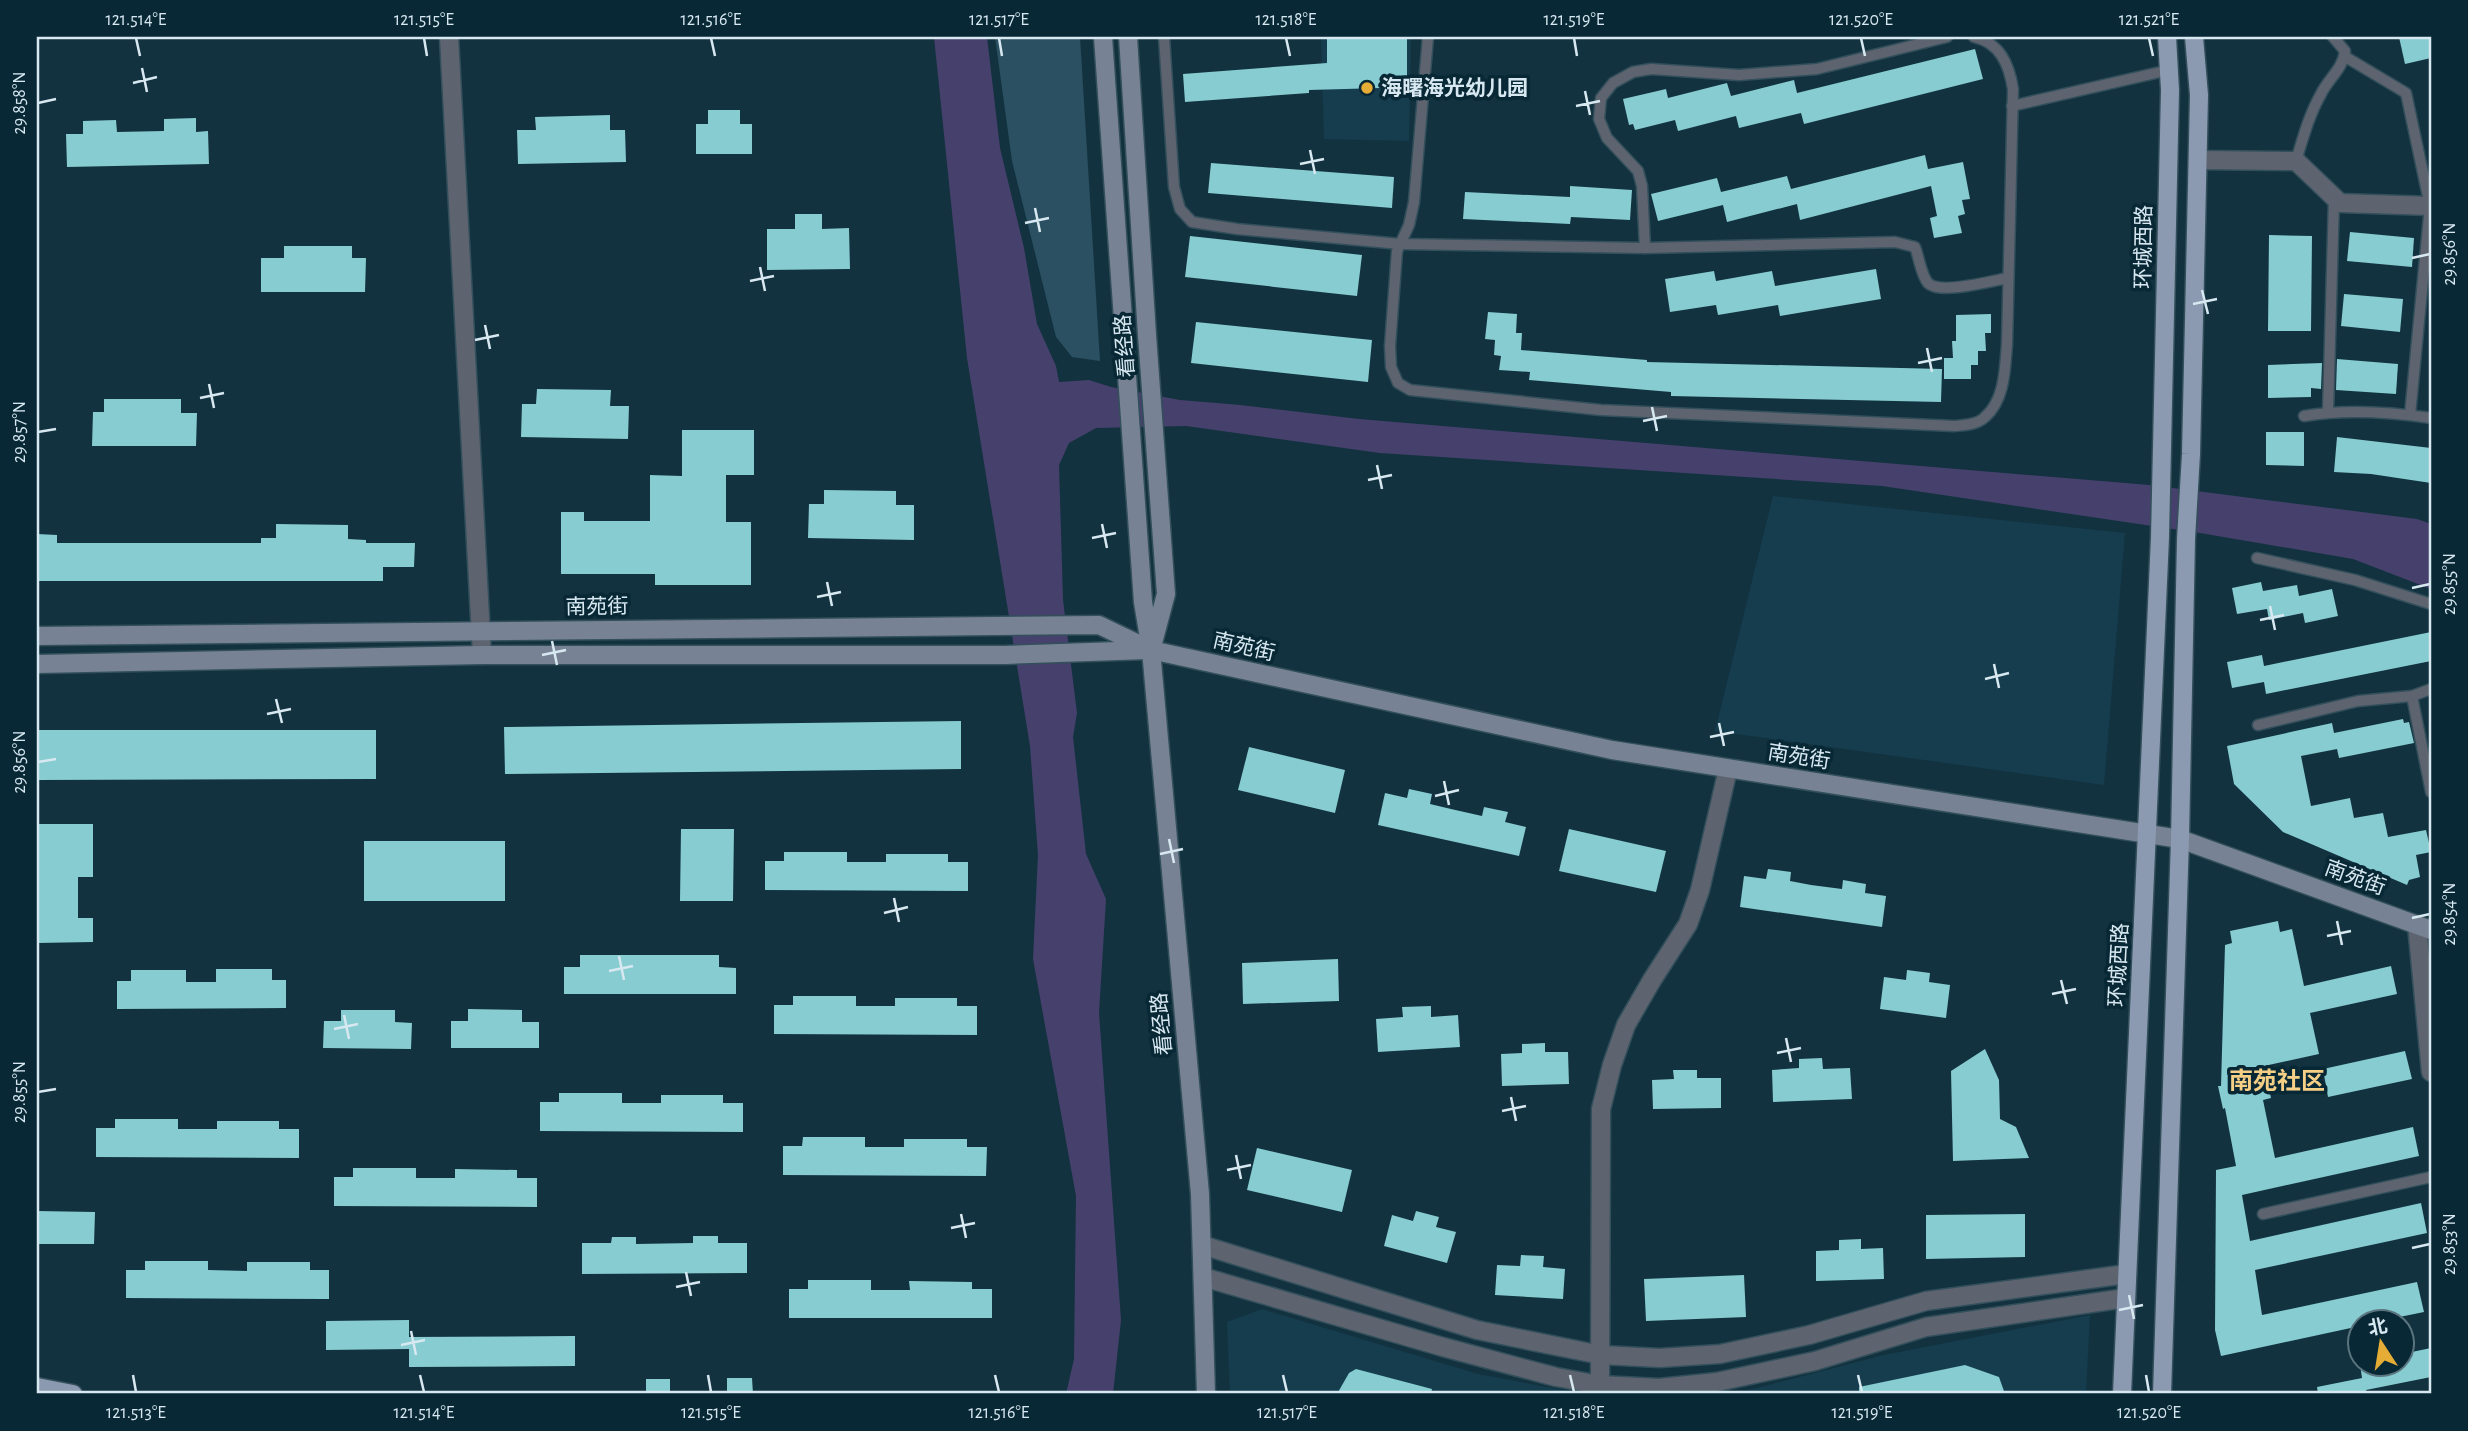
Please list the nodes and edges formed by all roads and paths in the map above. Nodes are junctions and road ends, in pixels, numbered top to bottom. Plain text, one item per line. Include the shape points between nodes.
1 (449, 37) edge
2 (1103, 37) edge
3 (1128, 37) edge
4 (1164, 37) edge
5 (1428, 37) edge
6 (1947, 37) edge
7 (1974, 37) edge
8 (2166, 37) edge
9 (2194, 37) edge
10 (2333, 37) edge
11 (2344, 56) junction
12 (2169, 70) junction
13 (2012, 106) junction
14 (2197, 160) junction
15 (2296, 161) junction
16 (2334, 198) junction
17 (2431, 206) edge
18 (1400, 244) junction
19 (1645, 248) junction
20 (2008, 278) junction
21 (2328, 412) junction
22 (2410, 415) junction
23 (2304, 416) dead end
24 (2431, 418) edge
25 (2258, 558) dead end
26 (2431, 604) edge
27 (481, 631) junction
28 (37, 636) edge
29 (1151, 650) junction
30 (482, 655) junction
31 (37, 664) edge
32 (2431, 690) edge
33 (2412, 696) junction
34 (2258, 724) dead end
35 (1728, 769) junction
36 (2431, 792) edge
37 (2147, 832) junction
38 (2180, 839) junction
39 (2427, 928) edge
40 (2431, 1072) edge
41 (2431, 1177) edge
42 (2263, 1214) dead end
43 (1202, 1245) junction
44 (2127, 1275) junction
45 (1203, 1277) junction
46 (2126, 1298) junction
47 (1601, 1355) junction
48 (1600, 1385) junction
49 (37, 1387) edge
50 (72, 1394) edge
51 (1206, 1394) edge
52 (2122, 1394) edge
53 (2162, 1394) edge

1 - 27 street
2 - 29 street, 看经路 via 1143,602
3 - 29 street, 看经路 via 1166,594
4 - 18 lane via 1174,187 1180,209 1192,222
5 - 18 lane via 1414,202
6 - 19 lane via 1817,69 1739,75 1651,69 1613,83 1601,98 1599,119 1607,138 1638,171
7 - 13 lane via 2002,53 2010,70
8 - 12 main road, 环城西路
9 - 14 main road via 2199,95
10 - 11 lane
11 - 15 lane via 2321,92
11 - 17 lane via 2406,93
12 - 13 lane
12 - 37 main road, 环城西路 via 2160,537
13 - 20 lane
14 - 15 street
14 - 38 main road
15 - 16 street
16 - 17 street via 2340,203
16 - 21 lane
17 - 22 lane
18 - 19 lane
18 - 20 lane via 1391,346 1391,367 1398,383 1410,390 1601,410 1973,424 1992,408 2005,376
19 - 20 lane via 1895,242 1915,247 1926,281 1934,287
21 - 22 lane
21 - 23 lane
22 - 24 lane
25 - 26 lane via 2356,580
27 - 28 street, 南苑街
27 - 29 street, 南苑街 via 1091,624
27 - 30 street
29 - 30 street, 南苑街 via 1006,655
29 - 35 street, 南苑街 via 1612,750
29 - 43 street, 看经路
30 - 31 street, 南苑街
32 - 33 lane
33 - 34 lane via 2358,701
33 - 36 lane
35 - 37 street, 南苑街
35 - 47 street via 1688,924 1626,1025 1601,1109
37 - 38 street, 南苑街
37 - 44 main road, 环城西路
38 - 39 street, 南苑街
38 - 53 main road
39 - 40 street
41 - 42 lane
43 - 45 street, 看经路
43 - 47 street via 1477,1330
44 - 46 main road, 环城西路
44 - 47 street via 1926,1301 1809,1335 1720,1354
45 - 48 street via 1443,1347
45 - 51 street, 看经路
46 - 48 street via 1926,1328 1815,1361 1717,1382 1659,1388
46 - 52 main road, 环城西路
47 - 48 street
49 - 50 main road

